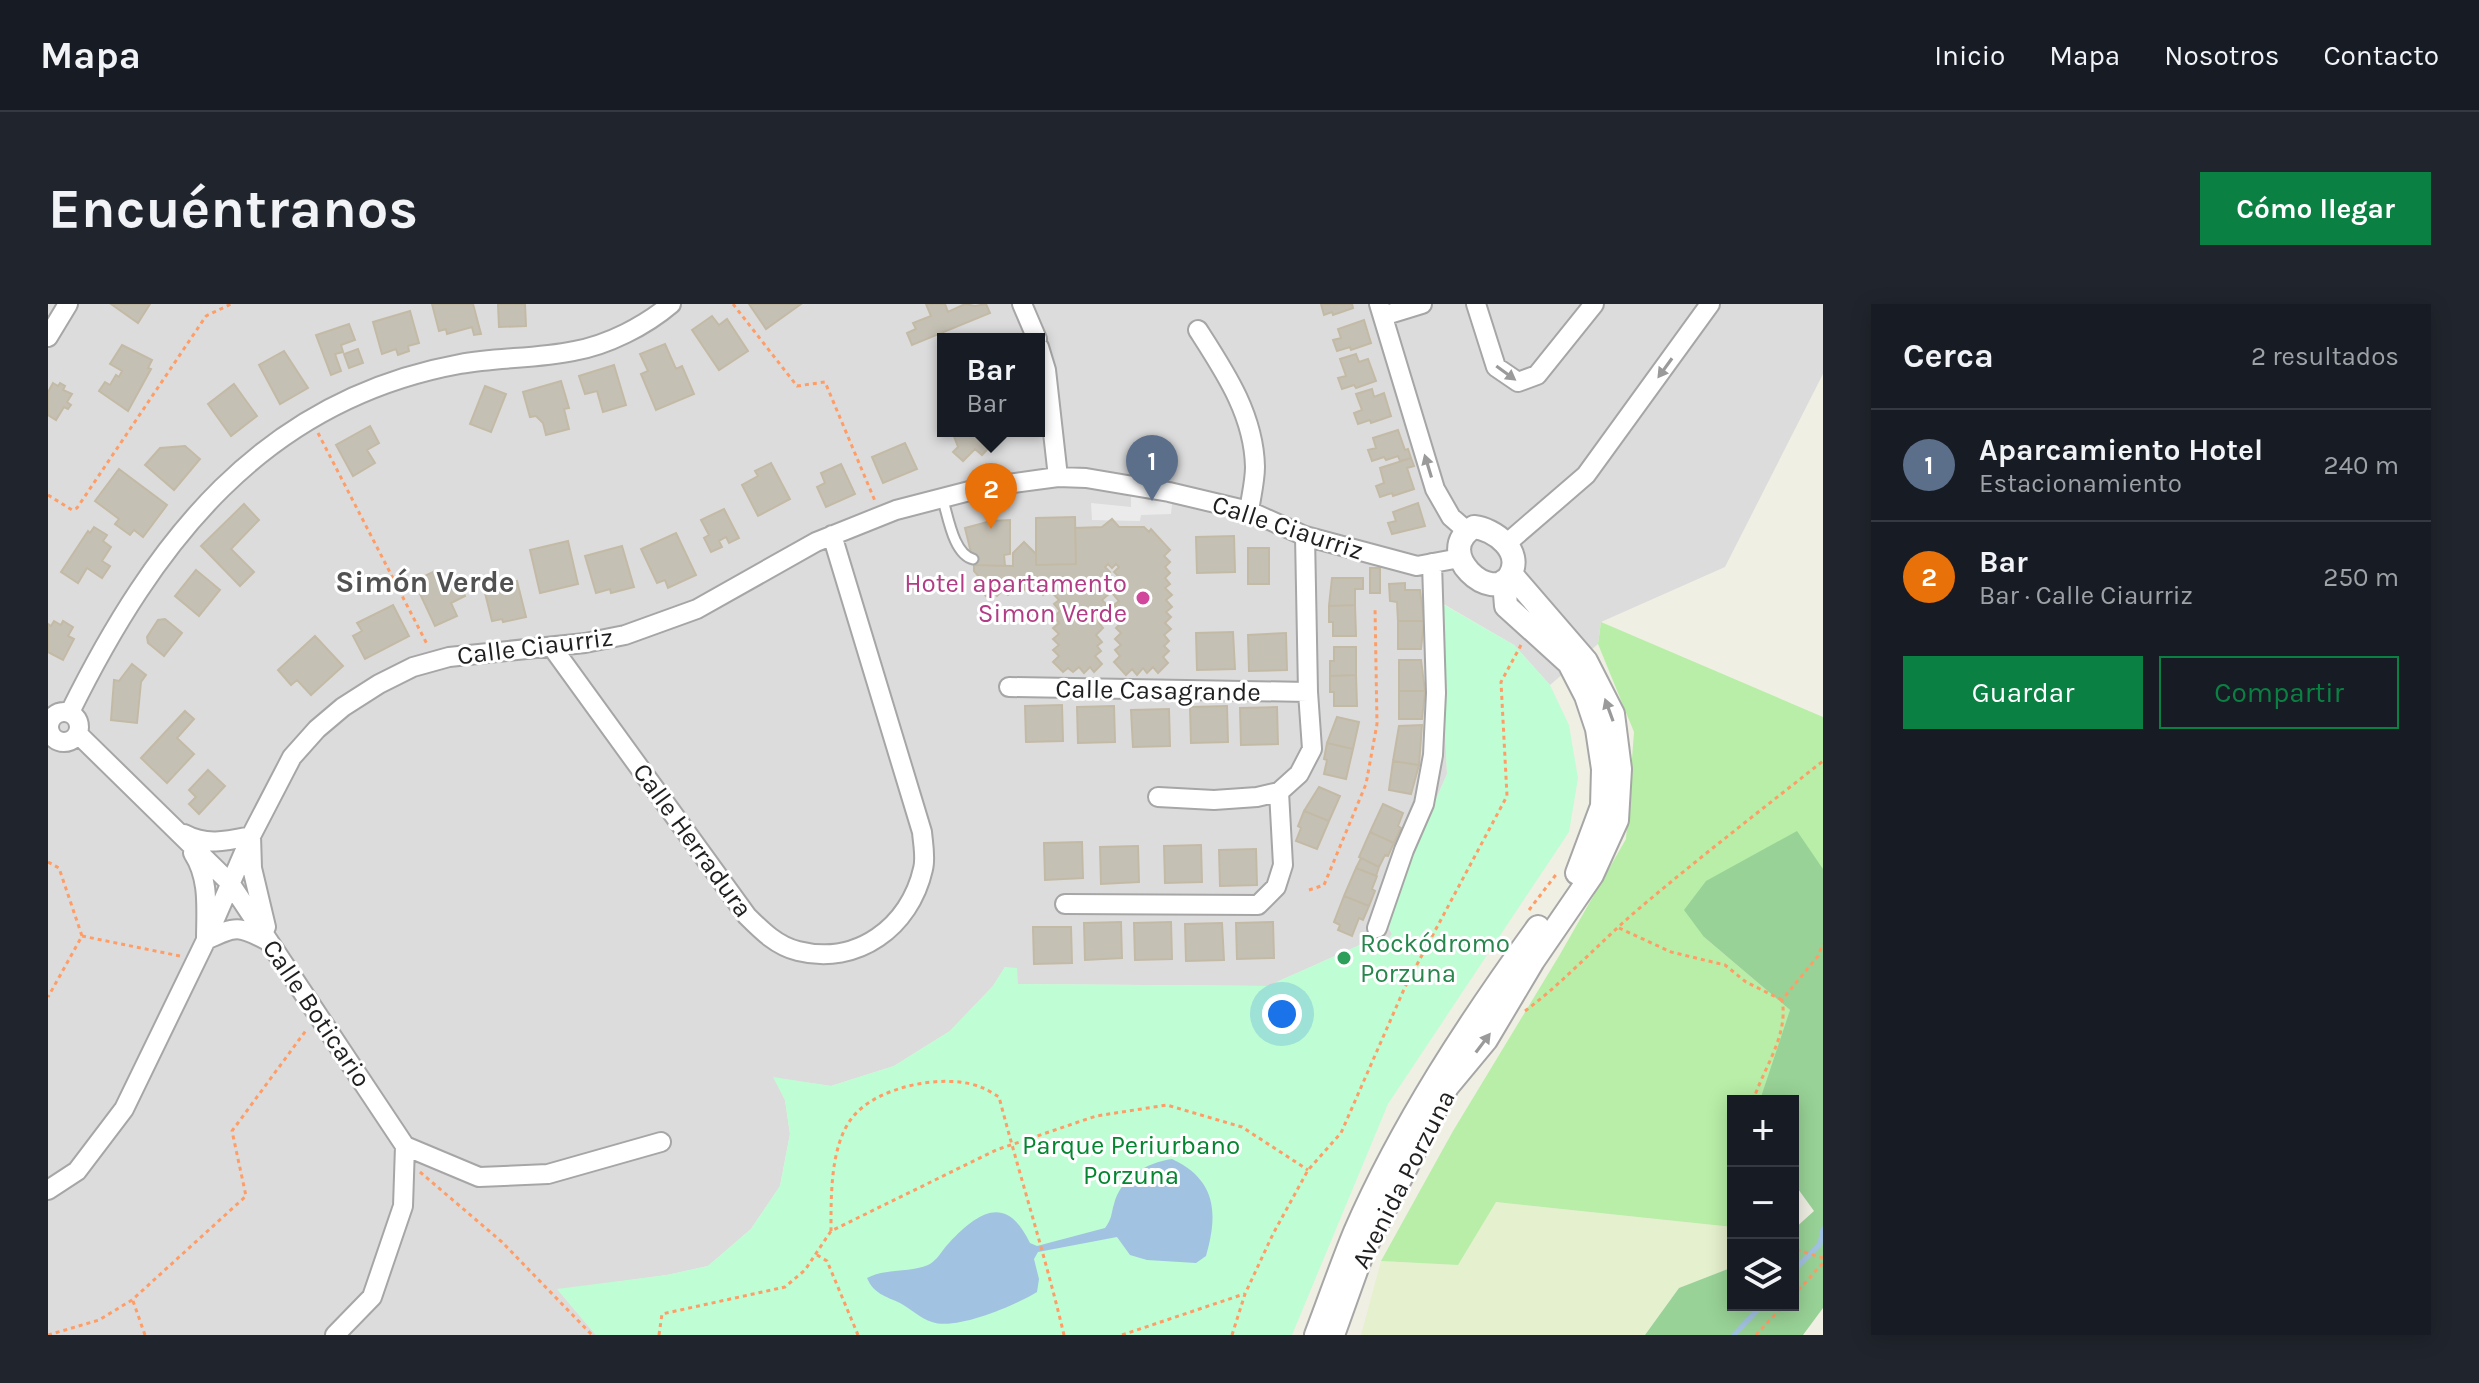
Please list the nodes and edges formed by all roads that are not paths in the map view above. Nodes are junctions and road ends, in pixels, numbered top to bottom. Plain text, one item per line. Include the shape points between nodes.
1 (68, 304) edge
2 (671, 304) edge
3 (1022, 304) edge
4 (1422, 304) edge
5 (1476, 304) edge
6 (1594, 304) edge
7 (1710, 304) edge
8 (1381, 310) edge
9 (1198, 330) dead end
10 (1034, 333) edge
11 (48, 337) edge
12 (1045, 367) edge
13 (1058, 477) junction
14 (942, 497) junction
15 (1249, 511) junction
16 (1467, 531) junction
17 (832, 535) junction
18 (1305, 536) junction
19 (1506, 544) junction
20 (1460, 558) junction
21 (973, 559) dead end
22 (1432, 563) junction
23 (1508, 578) junction
24 (552, 647) junction
25 (1009, 687) dead end
26 (1308, 692) junction
27 (57, 713) edge
28 (78, 734) junction
29 (52, 747) edge
30 (1279, 792) junction
31 (1158, 797) dead end
32 (178, 831) junction
33 (251, 836) junction
34 (230, 883) junction
35 (1065, 904) dead end
36 (1377, 928) dead end
37 (206, 940) junction
38 (270, 942) junction
39 (661, 1142) dead end
40 (405, 1152) junction
41 (48, 1190) edge
42 (335, 1335) edge
43 (1316, 1335) edge
44 (1333, 1335) edge

1 - 11 street
2 - 27 street via 628,331 577,351 417,374 311,420 273,444 177,535
3 - 10 street
4 - 8 street
5 -> 6 street via 1496,367 1518,382 1537,375
7 -> 19 street via 1586,475
16 -> 8 street via 1451,517 1435,489
9 - 15 street via 1249,423 1255,468
12 - 13 street
13 - 14 street, Calle Ciaurriz
13 - 15 street, Calle Ciaurriz via 1169,492
14 - 17 street, Calle Ciaurriz
14 - 21 lane via 960,551
15 - 18 street, Calle Ciaurriz
16 - 19 street via 1483,528
16 - 20 street via 1460,542
17 - 24 street, Calle Ciaurriz via 661,624
17 - 24 street, Calle Herradura via 923,844 924,867 914,898 884,935 859,949 834,954 795,951 768,937 747,916
18 - 22 street, Calle Ciaurriz via 1417,566
18 - 26 street
19 - 23 street via 1511,556
20 - 22 street, Calle Ciaurriz
20 - 23 street via 1479,581 1492,585
22 - 36 street via 1433,755 1424,804
23 - 43 street, Avenida Porzuna via 1506,606 1569,663 1586,696 1603,769 1602,806 1580,870 1495,986 1395,1152 1356,1231
44 -> 23 street, Avenida Porzuna via 1362,1254 1447,1087 1486,1040 1592,875 1617,820 1620,769 1613,714 1586,661
24 - 33 street, Calle Ciaurriz via 436,660 379,684 343,707 292,757
25 - 26 street, Calle Casagrande
26 - 30 street via 1312,749 1299,774
27 - 28 street via 79,724
27 - 29 street via 48,728
28 - 29 street
28 - 32 street, Calle Boticario
30 - 31 street via 1214,800
30 - 35 street via 1283,865 1276,887 1258,905
32 - 33 street via 199,842
32 - 34 street, Calle Boticario
32 - 37 street via 200,864 207,888
33 - 34 street, Calle Ciaurriz
33 - 38 street via 252,868
34 - 37 street, Calle Ciaurriz
34 - 38 street, Calle Boticario
37 - 38 street via 230,928 246,929
37 - 41 street, Calle Ciaurriz via 124,1109 77,1171
38 - 40 street, Calle Boticario
39 - 40 street via 548,1174 479,1177
40 - 42 street via 403,1206 372,1297

